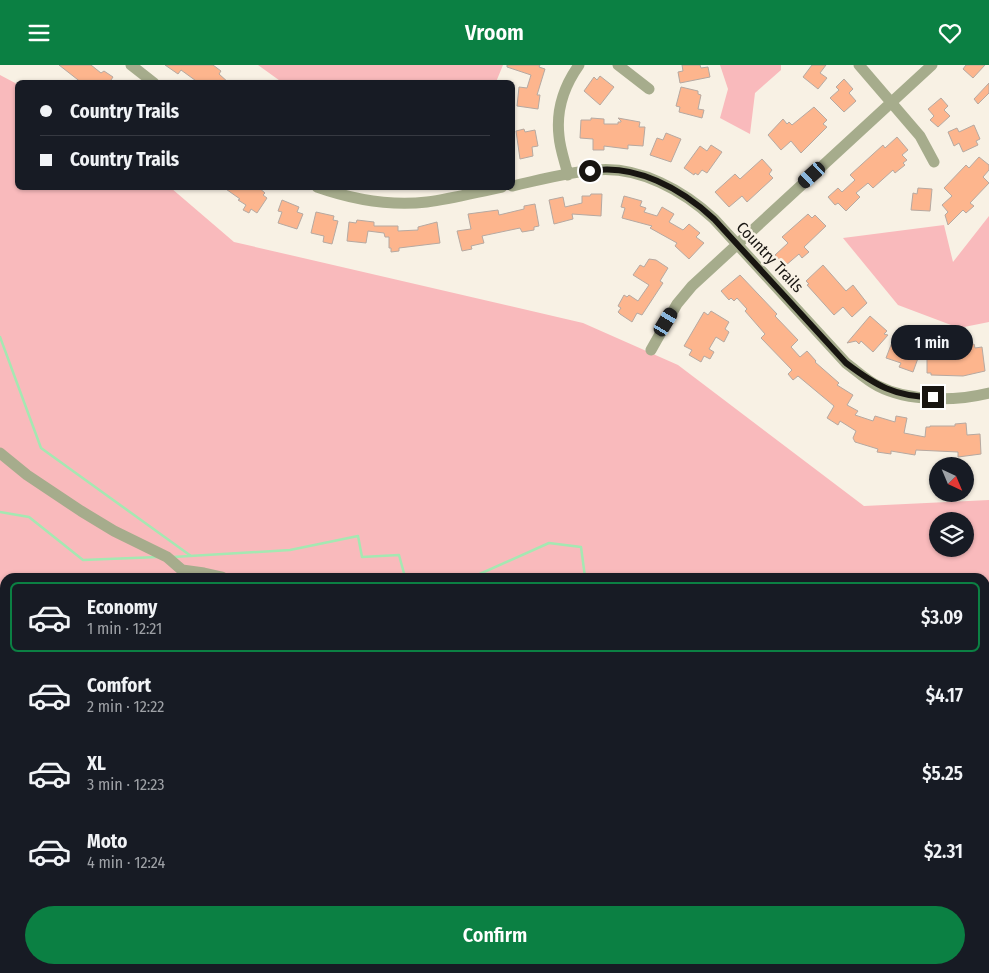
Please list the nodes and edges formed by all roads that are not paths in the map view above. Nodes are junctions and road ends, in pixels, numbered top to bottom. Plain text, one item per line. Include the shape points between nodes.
1 (131, 65) edge
2 (579, 65) edge
3 (618, 65) edge
4 (859, 65) edge
5 (932, 65) edge
6 (150, 80) edge
7 (649, 89) dead end
8 (892, 103) junction
9 (934, 162) dead end
10 (568, 175) junction
11 (515, 185) edge
12 (326, 190) edge
13 (487, 190) edge
14 (736, 244) junction
15 (651, 350) dead end
16 (989, 393) edge
17 (0, 453) edge
18 (204, 573) edge

1 - 6 street
2 - 10 street via 566,85 560,107 559,136
3 - 7 street
4 - 8 street
5 - 8 street
8 - 9 street via 920,136
8 - 14 street
10 - 11 street, Country Trails
10 - 14 street, Country Trails via 612,170 654,180 698,205
12 - 13 street via 390,203 426,202
14 - 15 street via 677,304
14 - 16 street, Country Trails via 846,363 870,381 892,392 914,397 970,397
17 - 18 street via 27,475 114,531 167,557 182,570

